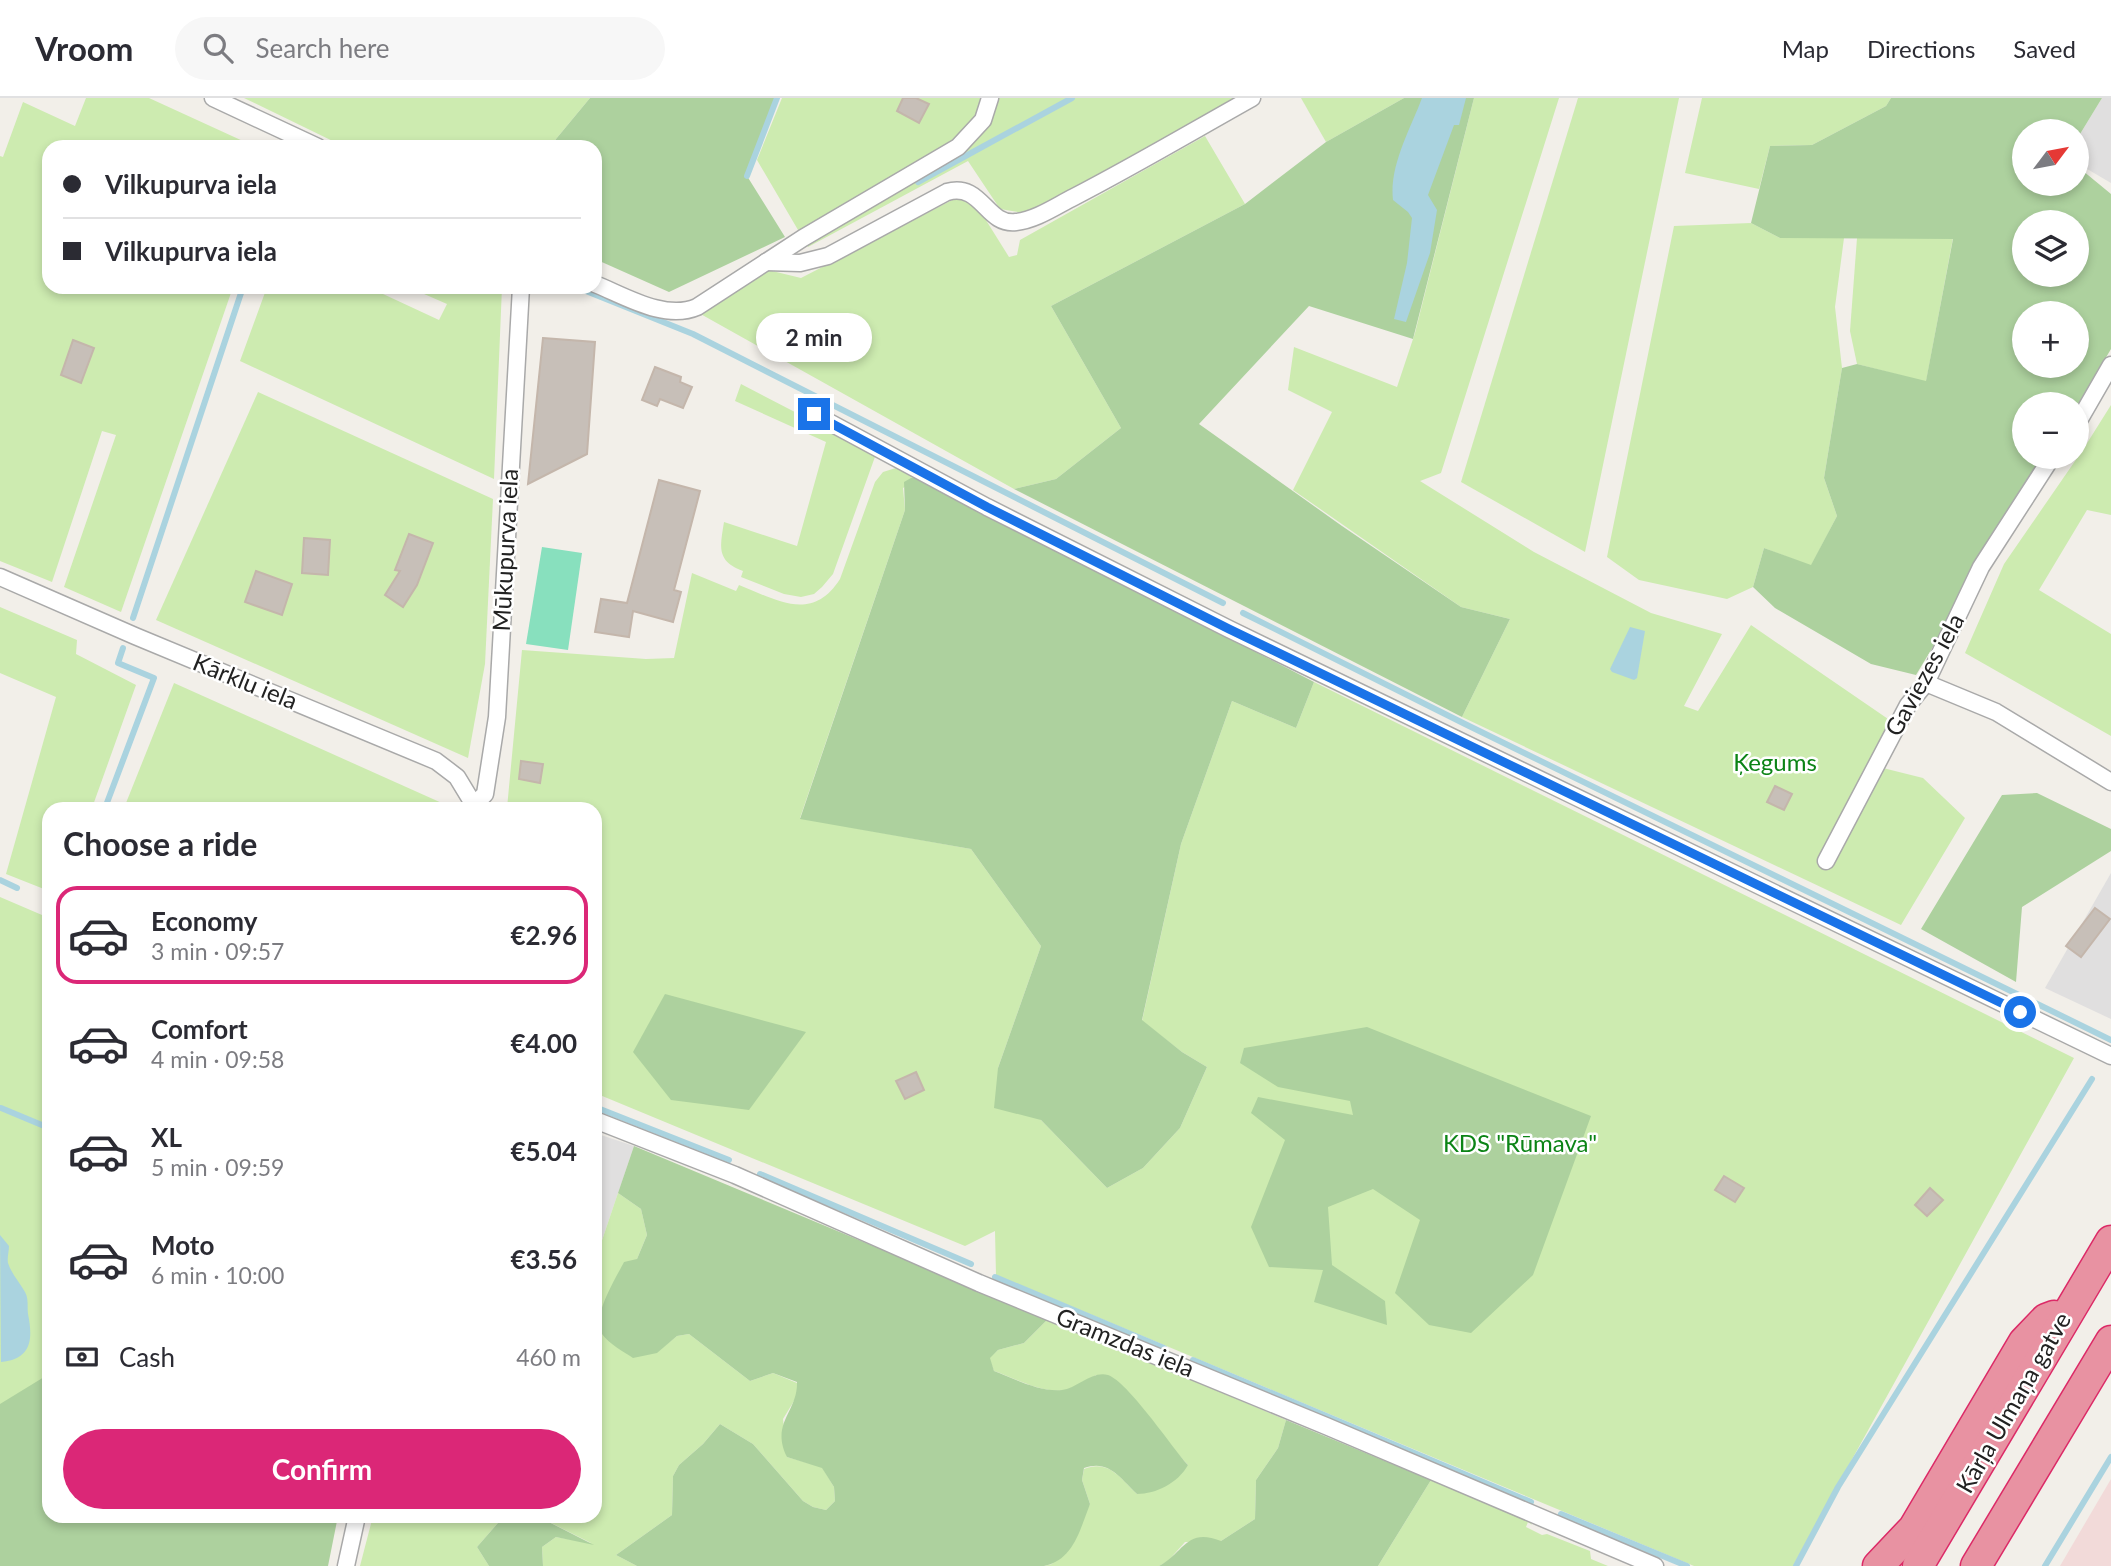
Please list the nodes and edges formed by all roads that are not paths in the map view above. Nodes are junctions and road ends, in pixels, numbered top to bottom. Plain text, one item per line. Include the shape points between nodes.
1 (213, 98) edge
2 (990, 98) edge
3 (1252, 98) edge
4 (303, 140) edge
5 (766, 262) junction
6 (602, 287) edge
7 (521, 294) edge
8 (2111, 365) edge
9 (2089, 403) edge
10 (814, 414) dead end
11 (2044, 469) edge
12 (0, 577) edge
13 (1926, 683) junction
14 (2111, 782) edge
15 (471, 802) edge
16 (478, 802) edge
17 (1826, 861) dead end
18 (2111, 1056) edge
19 (602, 1123) edge
20 (2111, 1241) edge
21 (2068, 1310) junction
22 (2111, 1341) edge
23 (2014, 1502) junction
24 (355, 1523) edge
25 (346, 1566) edge
26 (1655, 1566) edge
27 (1878, 1566) edge
28 (1918, 1566) edge
29 (1976, 1566) edge
30 (1998, 1566) edge

1 - 4 street
2 - 5 street via 983,120 958,147
3 - 5 street via 1031,219 1013,223 998,219 969,192 957,189 828,256
5 - 6 street via 685,312 652,307
7 - 16 street, Mūkupurva iela via 496,717 485,794
8 - 9 street
10 - 18 street via 1229,629
11 - 13 street, Gaviezes iela via 1981,567
12 - 15 street, Kārklu iela via 436,761 457,777
13 - 14 street via 1996,712
13 - 17 street, Gaviezes iela via 1908,705
19 - 26 street, Gramzdas iela
20 - 21 highway, Kārļa Ulmaņa gatve
21 - 27 highway via 2046,1319 2024,1342 1914,1528
21 - 28 highway, Kārļa Ulmaņa gatve
22 - 23 highway, Kārļa Ulmaņa gatve
23 - 29 highway, Kārļa Ulmaņa gatve
23 - 30 highway
24 - 25 street

